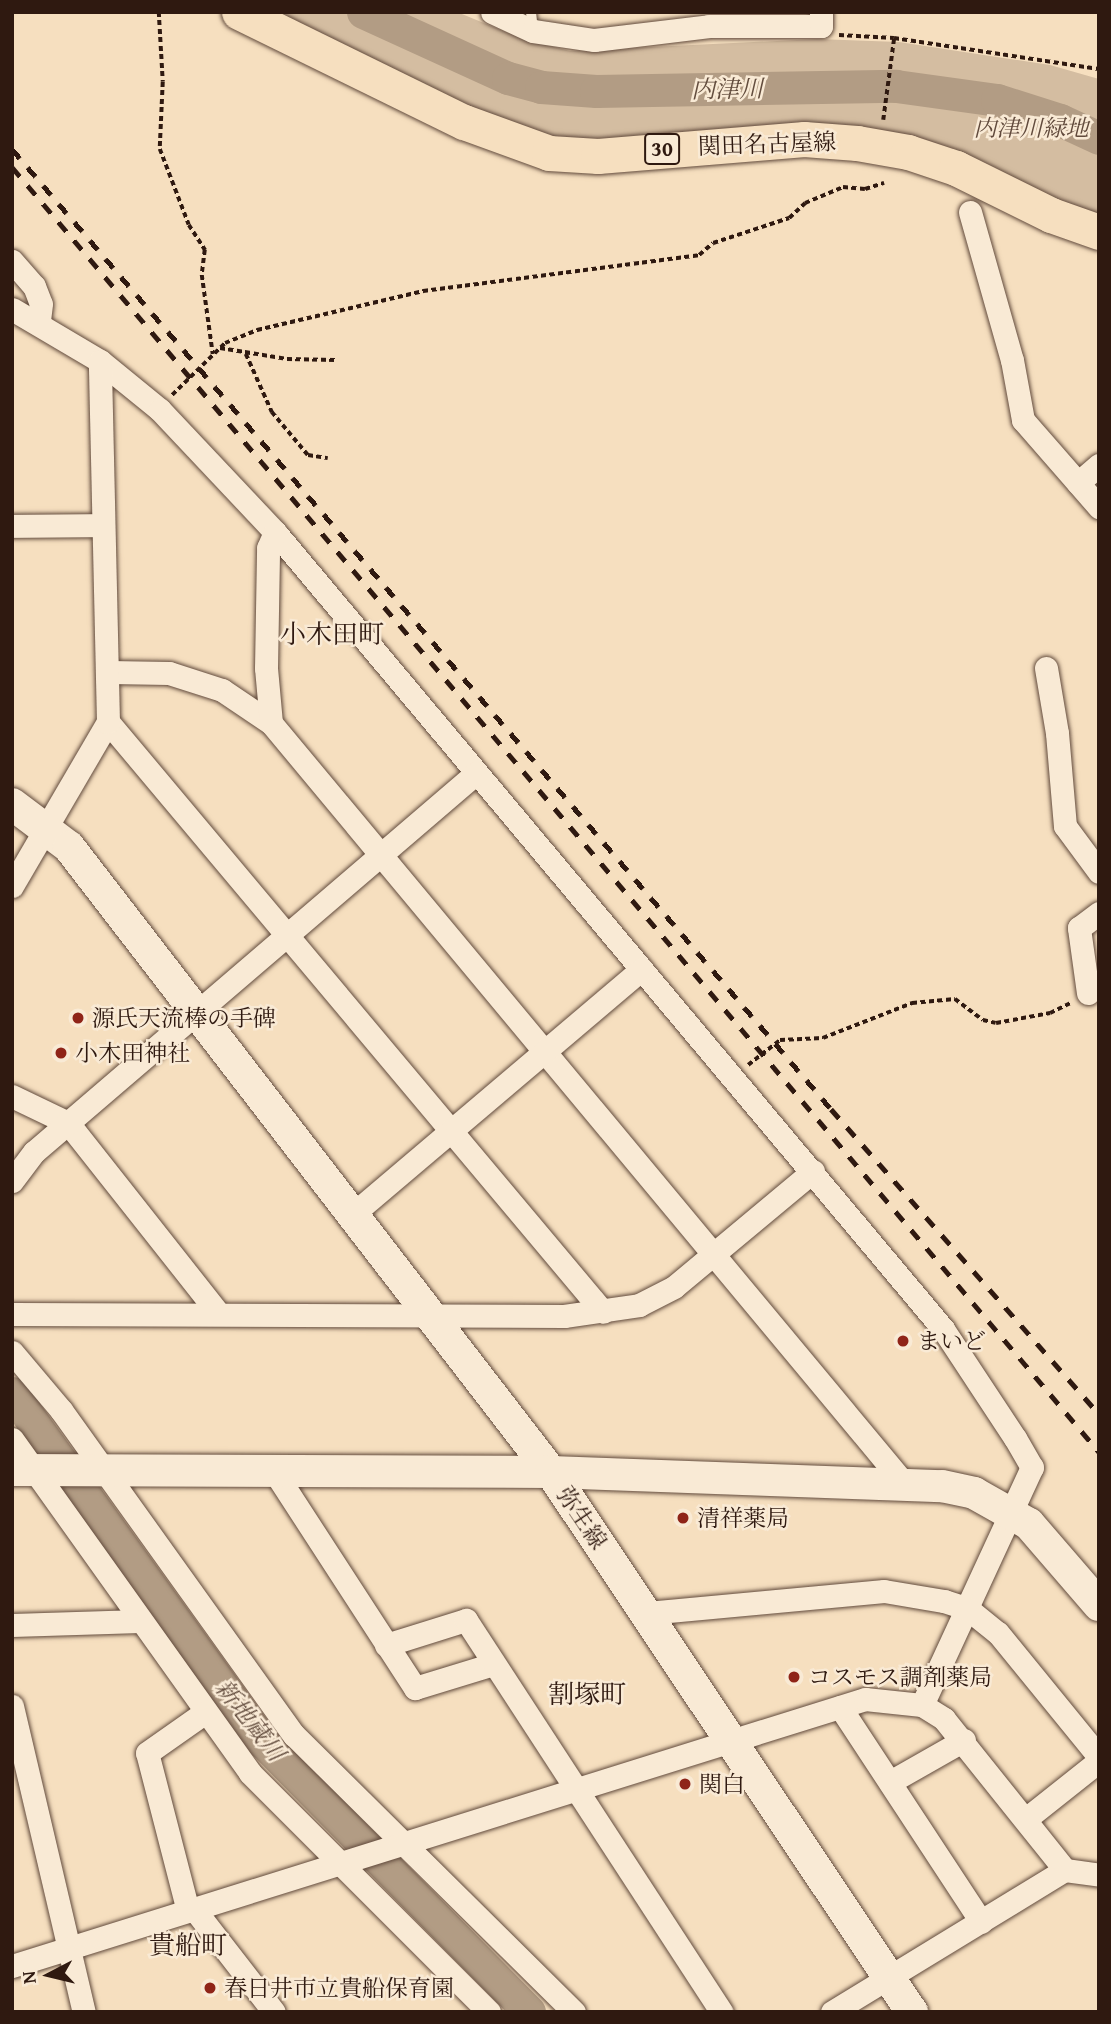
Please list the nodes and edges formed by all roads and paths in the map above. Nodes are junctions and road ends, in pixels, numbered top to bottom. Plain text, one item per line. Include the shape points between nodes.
1 (159, 12) edge
2 (239, 12) edge
3 (492, 12) edge
4 (821, 19) edge
5 (532, 21) edge
6 (893, 39) junction
7 (1099, 69) edge
8 (880, 146) junction
9 (884, 183) dead end
10 (970, 212) dead end
11 (1099, 232) edge
12 (12, 261) edge
13 (12, 309) edge
14 (39, 321) junction
15 (220, 348) junction
16 (213, 354) junction
17 (246, 354) junction
18 (335, 360) dead end
19 (100, 361) junction
20 (160, 410) junction
21 (328, 458) dead end
22 (1099, 465) edge
23 (1078, 482) junction
24 (1099, 507) edge
25 (103, 525) junction
26 (12, 526) edge
27 (275, 532) junction
28 (1046, 668) dead end
29 (109, 672) junction
30 (108, 722) junction
31 (271, 723) junction
32 (476, 773) junction
33 (12, 804) edge
34 (47, 827) junction
35 (380, 856) junction
36 (1099, 872) edge
37 (12, 886) edge
38 (1099, 913) edge
39 (288, 933) junction
40 (642, 969) junction
41 (1088, 993) joint
42 (197, 1010) junction
43 (544, 1052) junction
44 (735, 1075) junction
45 (12, 1096) edge
46 (68, 1123) junction
47 (453, 1131) junction
48 (813, 1171) junction
49 (12, 1181) edge
50 (354, 1213) junction
51 (713, 1255) junction
52 (603, 1312) junction
53 (12, 1314) edge
54 (219, 1314) junction
55 (433, 1315) junction
56 (12, 1352) edge
57 (12, 1439) edge
58 (97, 1468) junction
59 (29, 1470) edge
60 (274, 1471) junction
61 (551, 1472) junction
62 (903, 1482) junction
63 (1013, 1513) junction
64 (1099, 1605) edge
65 (968, 1609) junction
66 (647, 1613) junction
67 (140, 1621) junction
68 (12, 1625) edge
69 (386, 1645) junction
70 (493, 1664) junction
71 (922, 1705) junction
72 (12, 1706) edge
73 (840, 1707) junction
74 (205, 1713) junction
75 (731, 1740) junction
76 (964, 1740) junction
77 (1099, 1759) edge
78 (890, 1782) junction
79 (577, 1790) junction
80 (1027, 1818) junction
81 (397, 1847) junction
82 (347, 1862) junction
83 (1065, 1870) junction
84 (1099, 1875) edge
85 (191, 1910) junction
86 (981, 1922) junction
87 (66, 1949) junction
88 (12, 1966) edge
89 (889, 1978) junction
90 (84, 2012) edge
91 (274, 2012) edge
92 (489, 2012) edge
93 (575, 2012) edge
94 (722, 2012) edge
95 (832, 2012) edge
96 (912, 2012) edge

1 - 16 path via 160,149 188,225 205,250 202,275
2 - 8 main road, 関田名古屋線 / 30 via 464,122 549,153 598,156 804,139
3 - 5 street
4 - 5 street via 594,40
4 - 6 path via 841,36
6 - 7 path
6 - 8 path
8 - 11 main road, 関田名古屋線 / 30 via 956,168 1051,215
9 - 15 path via 865,189 843,187 805,203 789,218 713,243 699,255 423,291 257,330
10 - 23 street via 1012,360 1023,420
12 - 14 street via 34,286 41,304
13 - 14 street
14 - 19 street
15 - 16 path
15 - 17 path
16 - 20 path via 188,374
17 - 18 path
17 - 21 path via 272,412 309,456
19 - 20 street
19 - 25 street
20 - 27 street
22 - 23 street
23 - 24 street
25 - 26 street
25 - 29 street
27 - 31 street via 268,562 266,668
27 - 32 street
28 - 36 street via 1065,826
29 - 30 street
29 - 31 street via 169,673 222,690
30 - 34 street
30 - 39 street
31 - 35 street
32 - 35 street
32 - 40 street
33 - 34 street
34 - 37 street
34 - 42 street via 69,846
35 - 39 street
35 - 43 street
38 - 41 street via 1079,928
39 - 42 street
39 - 47 street
40 - 43 street
40 - 44 street
41 - 44 path via 1050,1013 996,1023 983,1020 955,999 912,1003 823,1038 780,1040
42 - 46 street
42 - 50 street
43 - 47 street
43 - 51 street
44 - 48 street
45 - 46 street
46 - 49 street via 34,1152
46 - 54 street
47 - 50 street
47 - 52 street
48 - 51 street
48 - 63 street via 943,1329 1032,1467
50 - 55 street
51 - 52 street via 674,1287 639,1306
51 - 62 street
52 - 55 street
53 - 54 street
54 - 55 street
55 - 61 street
56 - 58 street
57 - 59 street
58 - 59 street, 弥生線
58 - 60 street, 弥生線
58 - 81 street via 294,1735
59 - 67 street
60 - 61 street, 弥生線
60 - 69 street
61 - 62 street
61 - 66 street, 弥生線
62 - 63 street via 974,1493
63 - 64 street via 1057,1553
63 - 65 street
65 - 66 street via 913,1593 884,1591
65 - 71 street
65 - 77 street via 1011,1646
66 - 75 street, 弥生線
67 - 68 street
67 - 74 street
69 - 70 street via 415,1688
69 - 70 street via 466,1620
70 - 79 street
71 - 73 street via 865,1699
71 - 76 street
72 - 87 street
73 - 75 street
73 - 78 street
74 - 82 street via 250,1773
74 - 85 street via 147,1753
75 - 79 street
75 - 89 street, 弥生線
76 - 78 street
76 - 80 street
77 - 80 street
78 - 86 street
79 - 81 street
79 - 94 street
80 - 83 street
81 - 82 street
81 - 93 street
82 - 85 street
82 - 92 street
83 - 84 street
83 - 86 street
85 - 87 street
85 - 91 street
86 - 89 street
87 - 88 street
87 - 90 street
89 - 95 street
89 - 96 street, 弥生線

